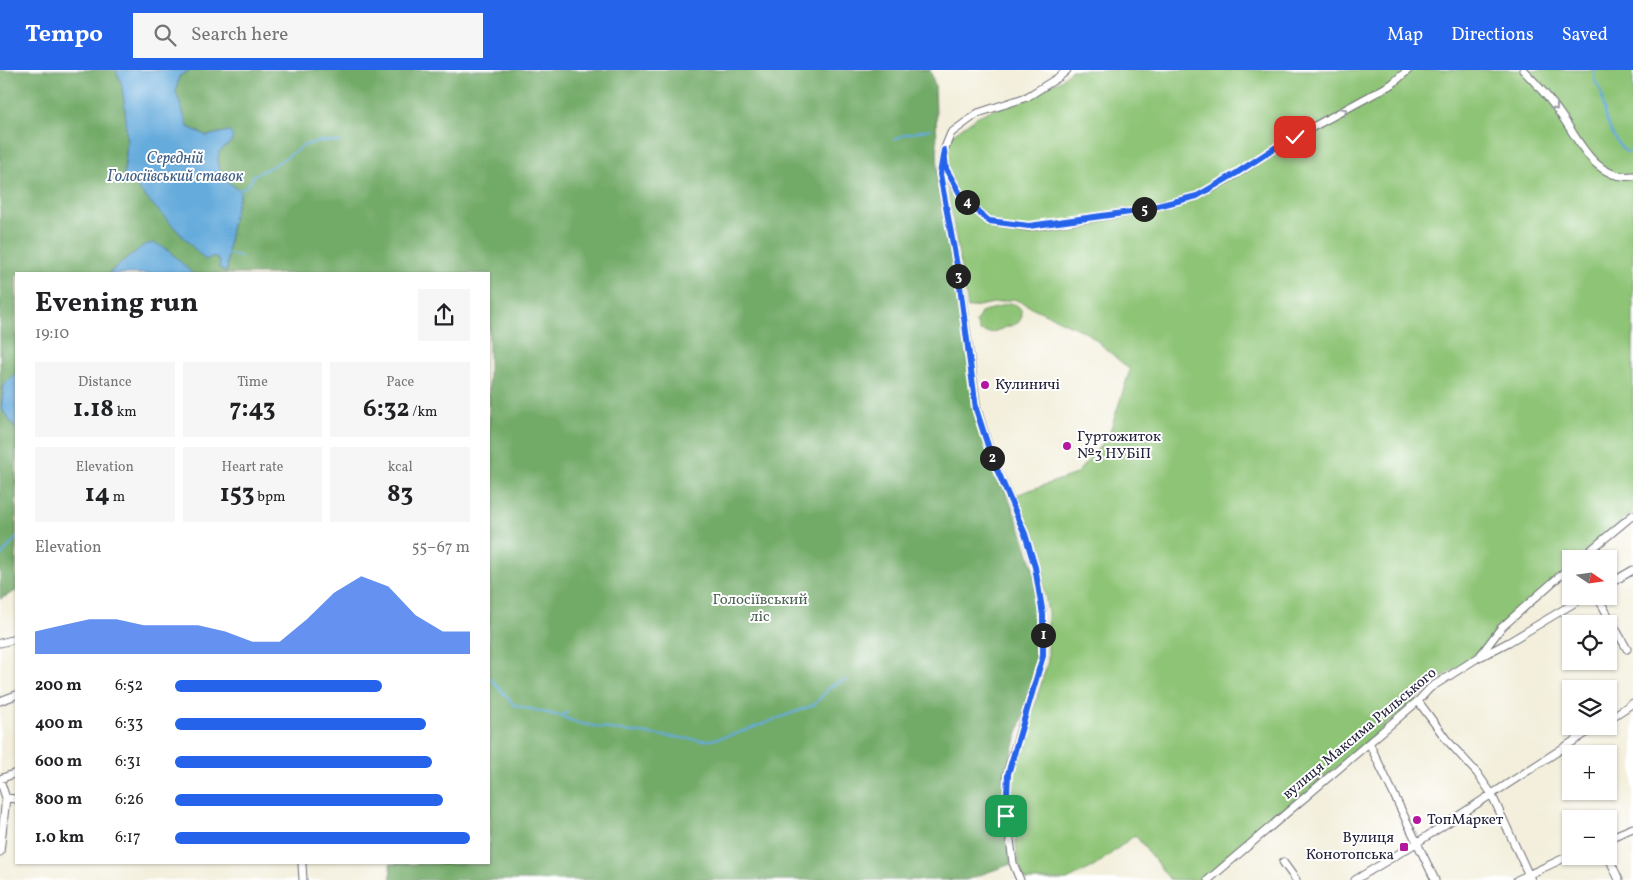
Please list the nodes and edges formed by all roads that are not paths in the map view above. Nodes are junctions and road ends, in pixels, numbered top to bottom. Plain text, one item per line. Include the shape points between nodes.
1 (1067, 70) edge
2 (1408, 70) edge
3 (1523, 70) edge
4 (944, 150) junction
5 (1633, 176) edge
6 (1633, 514) edge
7 (1591, 550) edge
8 (1633, 570) edge
9 (1562, 574) edge
10 (1618, 579) edge
11 (1571, 605) edge
12 (1602, 605) edge
13 (15, 639) edge
14 (0, 643) edge
15 (1627, 649) dead end
16 (1479, 657) junction
17 (15, 695) edge
18 (0, 701) edge
19 (1418, 701) junction
20 (1633, 703) edge
21 (1617, 713) edge
22 (1583, 735) edge
23 (1368, 743) junction
24 (15, 773) edge
25 (0, 780) edge
26 (1492, 793) junction
27 (6, 798) junction
28 (15, 799) edge
29 (1633, 828) edge
30 (1617, 835) edge
31 (1418, 842) junction
32 (0, 852) edge
33 (1562, 860) edge
34 (1283, 862) dead end
35 (302, 864) edge
36 (1612, 865) edge
37 (1530, 877) edge
38 (303, 880) edge
39 (1020, 880) edge
40 (1208, 880) edge
41 (1296, 880) edge
42 (1355, 880) edge
43 (1435, 880) edge
44 (1517, 880) edge
45 (1619, 880) edge

1 - 4 street via 1027,97 978,114 951,133
4 -> 2 street via 946,169 963,199 989,221 1029,226 1138,211 1197,196 1278,146 1392,84
3 -> 5 street via 1538,85 1594,162 1614,174
4 - 39 street via 940,174 958,271 976,409 992,458 1025,534 1035,567 1043,615 1043,656 1008,774 1006,816 1012,863
6 - 7 street
8 - 10 street
9 - 16 street, вулиця Максима Рильського via 1501,628
11 - 16 street
12 - 15 street
13 - 14 street
16 - 19 street, вулиця Максима Рильського via 1430,688
17 - 18 street
19 - 23 street, вулиця Максима Рильського
19 - 26 street
20 - 21 street
22 - 26 street
23 - 31 street
23 - 40 street, вулиця Максима Рильського
24 - 25 street
25 - 27 street
26 - 31 street
26 - 37 street
27 - 28 street
27 - 32 street
29 - 30 street
31 - 42 street
31 - 43 street
33 - 37 street
34 - 41 street
35 - 38 street
36 - 45 street
37 - 44 street

